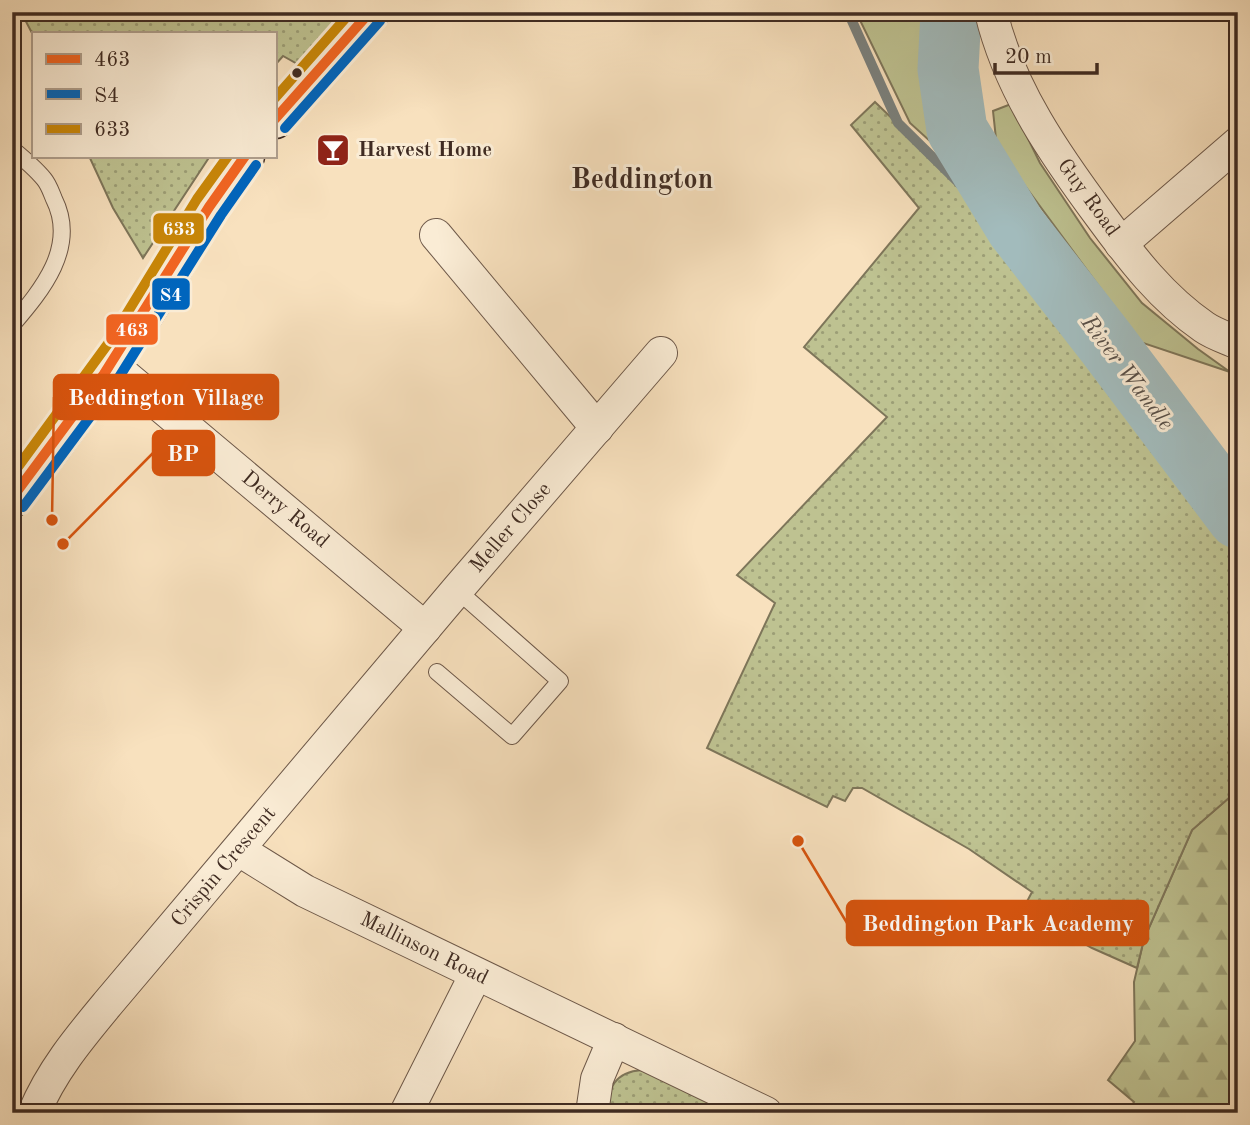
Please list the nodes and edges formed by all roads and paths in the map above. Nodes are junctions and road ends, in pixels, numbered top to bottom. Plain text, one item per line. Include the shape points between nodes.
1 (370, 12) edge
2 (991, 12) edge
3 (276, 118) edge
4 (1238, 143) edge
5 (12, 149) edge
6 (244, 158) edge
7 (436, 235) dead end
8 (1121, 244) junction
9 (12, 325) edge
10 (1238, 343) edge
11 (661, 353) dead end
12 (112, 365) junction
13 (597, 428) junction
14 (12, 498) edge
15 (457, 590) junction
16 (425, 628) junction
17 (437, 672) dead end
18 (239, 850) junction
19 (476, 974) junction
20 (614, 1039) junction
21 (34, 1113) edge
22 (406, 1113) edge
23 (592, 1113) edge
24 (766, 1113) edge

1 - 3 main road
2 - 8 street, Guy Road via 1036,122
4 - 8 street
5 - 9 lane via 46,181 61,212 62,239 40,292
6 - 12 main road
7 - 13 street
8 - 10 street, Guy Road via 1179,308 1206,330
11 - 13 street, Meller Close
12 - 14 main road
12 - 16 street, Derry Road
13 - 15 street, Meller Close
15 - 16 street, Meller Close
15 - 17 lane via 560,681 512,736
16 - 18 street, Crispin Crescent
18 - 19 street, Mallinson Road via 305,891
18 - 21 street, Crispin Crescent via 69,1051
19 - 20 street, Mallinson Road
19 - 22 street
20 - 23 street via 597,1079
20 - 24 street, Mallinson Road

